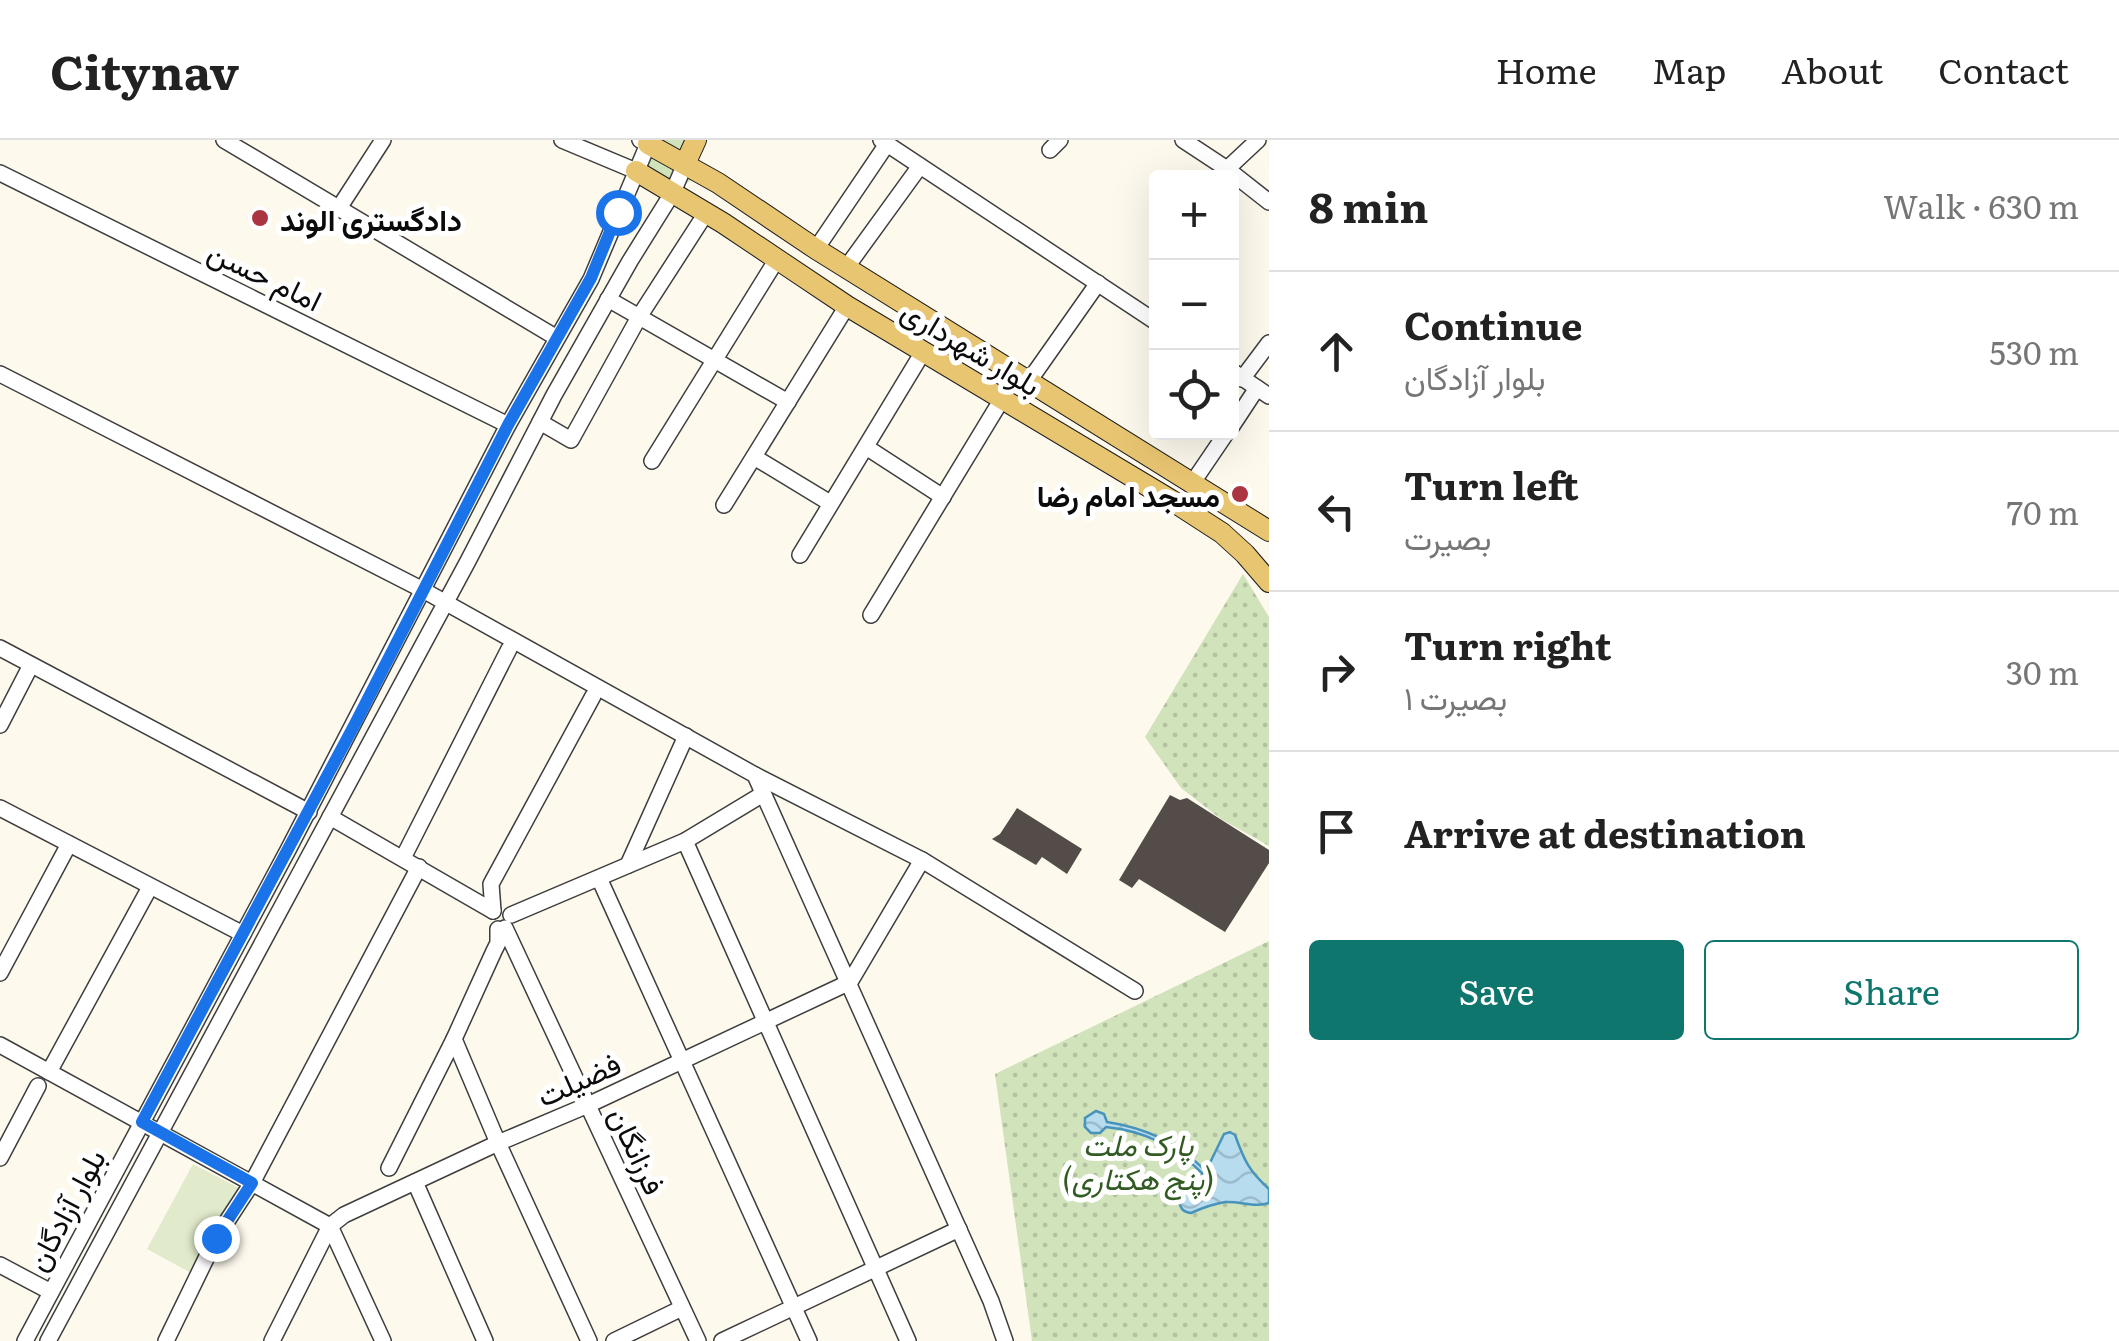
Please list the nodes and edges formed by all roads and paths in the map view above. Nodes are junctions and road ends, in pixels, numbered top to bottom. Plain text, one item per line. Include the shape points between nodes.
1 (224, 140) edge
2 (383, 140) edge
3 (562, 140) edge
4 (696, 140) edge
5 (1183, 140) edge
6 (1258, 140) edge
7 (646, 141) edge
8 (884, 142) edge
9 (685, 164) junction
10 (920, 166) junction
11 (1227, 169) junction
12 (636, 171) junction
13 (0, 173) edge
14 (673, 192) junction
15 (1269, 202) edge
16 (339, 208) junction
17 (706, 213) junction
18 (816, 249) junction
19 (777, 260) junction
20 (846, 268) junction
21 (1098, 284) junction
22 (608, 299) junction
23 (847, 306) junction
24 (639, 317) junction
25 (1149, 317) edge
26 (557, 338) junction
27 (1269, 343) edge
28 (923, 352) junction
29 (715, 360) junction
30 (1239, 373) edge
31 (0, 374) edge
32 (1239, 376) edge
33 (1029, 381) junction
34 (1263, 392) edge
35 (1002, 399) junction
36 (788, 402) junction
37 (1239, 418) edge
38 (540, 422) junction
39 (508, 425) junction
40 (1222, 440) edge
41 (866, 447) junction
42 (754, 457) junction
43 (652, 462) dead end
44 (1191, 485) junction
45 (943, 497) junction
46 (830, 503) junction
47 (724, 505) dead end
48 (1269, 531) edge
49 (800, 555) dead end
50 (1269, 582) edge
51 (423, 590) junction
52 (445, 602) junction
53 (871, 616) dead end
54 (0, 648) edge
55 (509, 650) dead end
56 (31, 665) junction
57 (593, 696) dead end
58 (0, 725) edge
59 (686, 736) junction
60 (755, 775) junction
61 (763, 794) junction
62 (0, 808) edge
63 (308, 812) junction
64 (330, 817) junction
65 (685, 841) junction
66 (69, 844) junction
67 (403, 858) junction
68 (922, 860) junction
69 (628, 865) junction
70 (419, 868) junction
71 (599, 878) junction
72 (150, 887) junction
73 (493, 910) junction
74 (505, 924) junction
75 (243, 934) junction
76 (0, 973) edge
77 (850, 982) junction
78 (1135, 991) dead end
79 (766, 1023) junction
80 (454, 1039) junction
81 (0, 1045) edge
82 (680, 1062) junction
83 (50, 1072) junction
84 (38, 1086) dead end
85 (588, 1105) junction
86 (142, 1122) junction
87 (160, 1132) junction
88 (498, 1143) junction
89 (0, 1158) edge
90 (389, 1168) dead end
91 (414, 1182) junction
92 (252, 1183) junction
93 (330, 1226) junction
94 (959, 1229) junction
95 (0, 1265) edge
96 (874, 1268) junction
97 (52, 1292) junction
98 (794, 1306) junction
99 (682, 1308) junction
100 (25, 1341) edge
101 (48, 1341) edge
102 (166, 1341) edge
103 (272, 1341) edge
104 (384, 1341) edge
105 (485, 1341) edge
106 (589, 1341) edge
107 (614, 1341) edge
108 (698, 1341) edge
109 (722, 1341) edge
110 (809, 1341) edge
111 (908, 1341) edge
112 (1004, 1341) edge

1 - 16 street
2 - 16 street
3 - 12 street
4 - 9 main road
5 - 11 street
6 - 11 street
7 - 9 main road, بلوار شهرداری
7 - 12 street, بلوار آزادگان
8 - 10 street
8 - 18 street
9 - 14 street, بلوار آزادگان
9 - 18 main road, بلوار شهرداری
10 - 20 street
10 - 21 street
11 - 15 street
12 - 14 main road, بلوار شهرداری
12 - 26 street, بلوار آزادگان via 591,278
13 - 39 street, امام حسن
14 - 17 main road, بلوار شهرداری
14 - 22 street, بلوار آزادگان
16 - 26 street
17 - 19 main road, بلوار شهرداری
17 - 24 street
18 - 20 main road, بلوار شهرداری
19 - 23 main road, بلوار شهرداری
19 - 29 street
20 - 33 main road, بلوار شهرداری
21 - 25 street
21 - 33 street
22 - 24 street
22 - 38 street, بلوار آزادگان
23 - 28 main road, بلوار شهرداری
23 - 36 street
24 - 29 street
24 - 38 street via 570,440
26 - 39 street, بلوار آزادگان
27 - 30 street
28 - 35 main road, بلوار شهرداری
28 - 41 street
29 - 36 street
29 - 43 street
31 - 51 street
32 - 34 street
33 - 44 main road, بلوار شهرداری
34 - 37 street
35 - 45 street
35 - 50 main road, بلوار شهرداری via 1222,534
36 - 42 street
38 - 52 street, بلوار آزادگان
39 - 51 street, بلوار آزادگان
40 - 44 street
41 - 45 street
41 - 46 street
42 - 46 street
42 - 47 street
44 - 48 main road, بلوار شهرداری
45 - 53 street
46 - 49 street
51 - 52 street
51 - 63 street, بلوار آزادگان
52 - 59 street
52 - 64 street, بلوار آزادگان
54 - 56 street
55 - 67 street
56 - 58 street
56 - 63 street
57 - 73 street via 492,884
59 - 60 street
59 - 69 street
60 - 61 street
60 - 68 street
61 - 65 street
61 - 77 street
62 - 66 street
63 - 75 street, بلوار آزادگان
64 - 67 street
64 - 87 street, بلوار آزادگان
65 - 69 street
65 - 79 street
66 - 72 street
66 - 76 street
67 - 70 street
68 - 77 street
68 - 78 street
69 - 71 street
70 - 73 street
70 - 92 street
71 - 74 street
71 - 82 street
72 - 75 street
72 - 83 street
73 - 74 street via 506,909
74 - 80 street
74 - 85 street, فرزانگان
75 - 86 street, بلوار آزادگان
77 - 79 street, فضیلت
77 - 94 street
79 - 82 street, فضیلت
79 - 96 street
80 - 88 street
80 - 90 street
81 - 83 street
82 - 85 street, فضیلت
82 - 98 street
83 - 86 street
84 - 89 street
85 - 88 street, فضیلت
85 - 99 street, فرزانگان
86 - 87 street
86 - 97 street, بلوار آزادگان
87 - 92 street
87 - 101 street, بلوار آزادگان
88 - 91 street, فضیلت
88 - 106 street
91 - 93 street, فضیلت
91 - 105 street
92 - 93 street
92 - 102 street via 216,1238
93 - 103 street
93 - 104 street
94 - 96 street
94 - 112 street
95 - 97 street
96 - 98 street
96 - 111 street
97 - 100 street, بلوار آزادگان
98 - 109 street
98 - 110 street
99 - 107 street
99 - 108 street, فرزانگان

